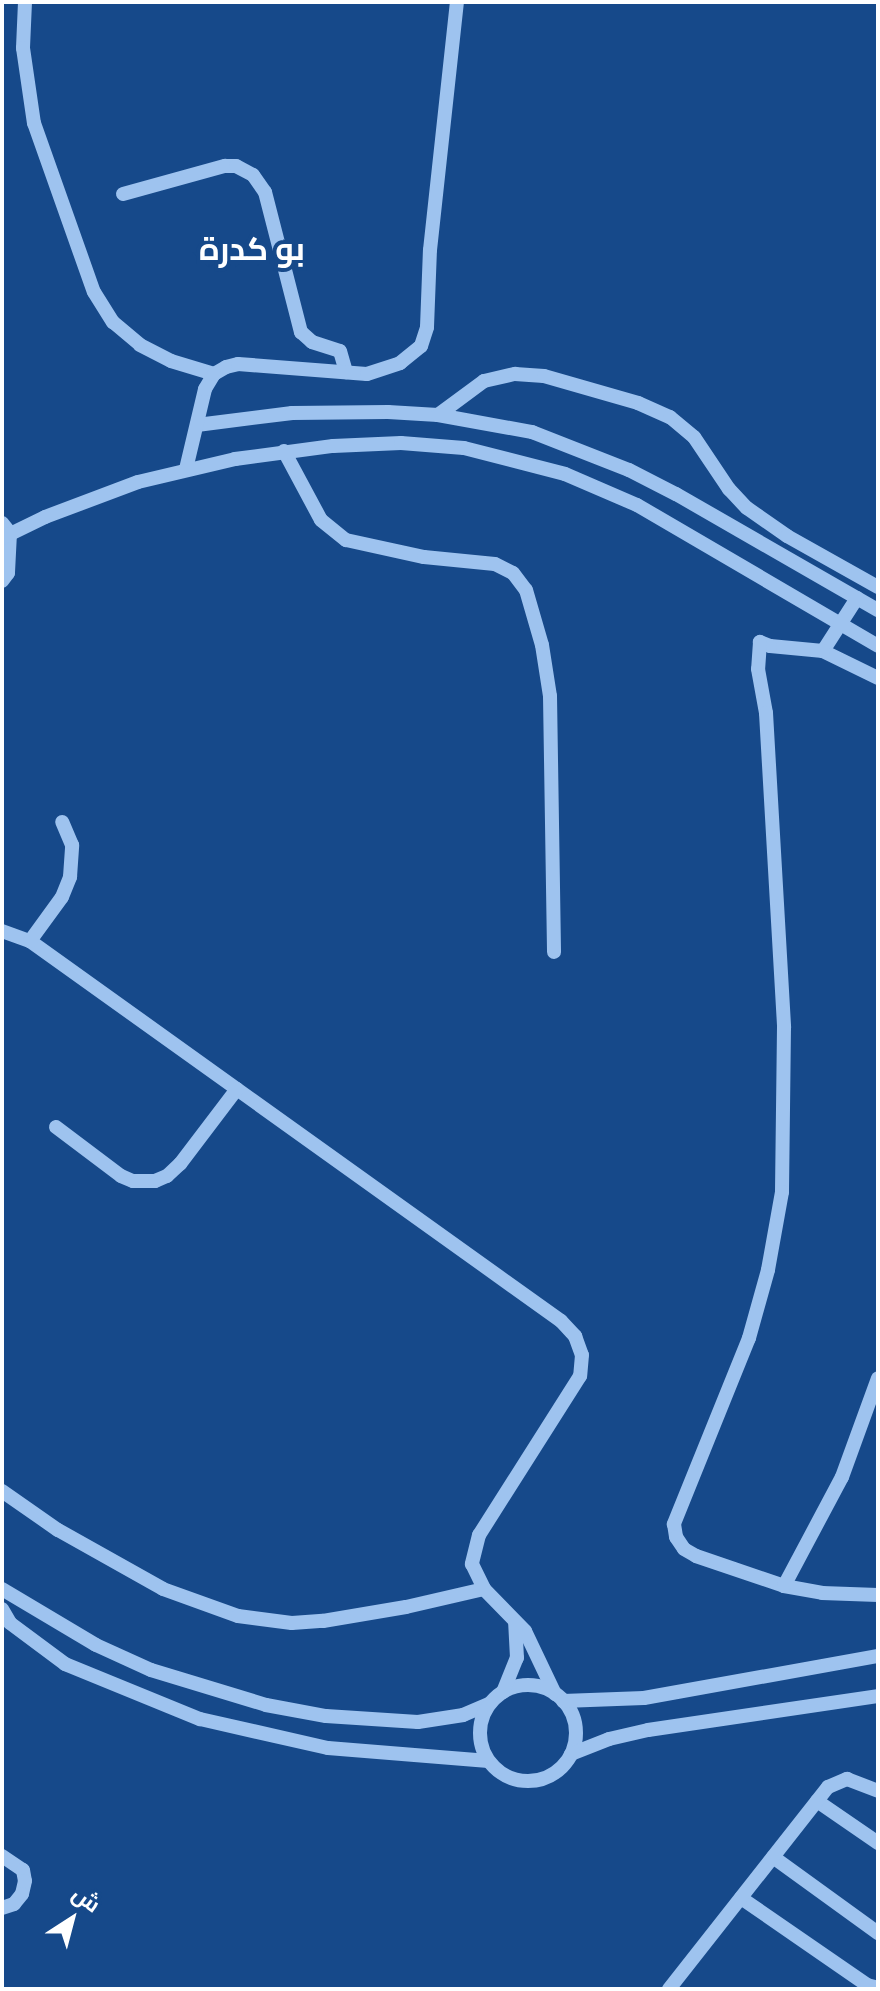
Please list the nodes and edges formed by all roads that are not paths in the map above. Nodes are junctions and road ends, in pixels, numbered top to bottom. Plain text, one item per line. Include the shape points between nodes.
1 (25, 2) edge
2 (457, 2) edge
3 (123, 194) dead end
4 (346, 372) junction
5 (214, 374) junction
6 (438, 415) junction
7 (197, 425) junction
8 (284, 451) junction
9 (186, 469) junction
10 (5, 531) edge
11 (2, 581) edge
12 (878, 587) edge
13 (857, 598) junction
14 (878, 610) edge
15 (838, 625) junction
16 (878, 646) edge
17 (823, 651) junction
18 (878, 678) edge
19 (62, 822) dead end
20 (2, 931) edge
21 (30, 941) junction
22 (554, 952) dead end
23 (237, 1089) junction
24 (56, 1127) dead end
25 (878, 1378) edge
26 (2, 1491) edge
27 (784, 1586) junction
28 (2, 1589) edge
29 (484, 1589) junction
30 (878, 1595) edge
31 (2, 1609) edge
32 (513, 1616) junction
33 (878, 1656) edge
34 (503, 1692) junction
35 (878, 1696) edge
36 (559, 1697) junction
37 (489, 1704) junction
38 (571, 1754) junction
39 (488, 1761) junction
40 (878, 1791) edge
41 (817, 1801) junction
42 (878, 1843) edge
43 (2, 1856) edge
44 (773, 1857) junction
45 (741, 1898) junction
46 (2, 1908) edge
47 (878, 1933) edge
48 (878, 1988) edge
49 (669, 1989) edge

1 - 5 street via 23,48 34,123 94,292 113,322 140,345
2 - 4 street via 430,250 427,327 421,346 400,363 367,374
3 - 4 street via 225,166 253,175 265,192 301,332 312,342 340,351
4 - 5 street via 238,364
5 - 7 street
6 - 7 street via 292,413
6 - 12 street via 484,381 515,374 544,376 638,403 670,417 694,437 747,508
6 - 13 street via 532,432 629,470
7 - 9 street
8 - 9 street
8 - 15 street via 431,444 565,474 637,505
8 - 22 street via 321,520 346,540 424,557 495,564 513,573 526,590 550,696
9 - 10 street
10 - 11 street via 8,573
13 - 14 street
13 - 15 street
15 - 16 street
15 - 17 street
17 - 18 street
17 - 27 street via 760,642 784,1027 782,1192 749,1338 674,1524 684,1549 696,1556
19 - 21 street via 72,845 70,877
20 - 21 street
21 - 23 street
23 - 24 street via 180,1164 155,1181 121,1176
23 - 29 street via 561,1321 580,1344 582,1365 575,1386 473,1549 472,1564
25 - 27 street via 842,1477
26 - 29 street via 58,1530 163,1589 238,1616 323,1621
27 - 30 street
28 - 37 street via 96,1645 151,1670 266,1705 326,1716 418,1722 463,1715
29 - 32 street
31 - 39 street via 10,1623 65,1664 200,1719 328,1748
32 - 34 street via 519,1646
32 - 36 street
33 - 36 street via 644,1698
34 - 36 street via 528,1685
34 - 37 street
35 - 38 street via 648,1730
36 - 38 street via 575,1726
37 - 39 street via 480,1727
38 - 39 street via 550,1776 528,1782 506,1776
40 - 41 street via 847,1779 833,1783
41 - 42 street
41 - 44 street
43 - 46 street via 23,1870 25,1881 14,1904
44 - 45 street
44 - 47 street
45 - 48 street
45 - 49 street

